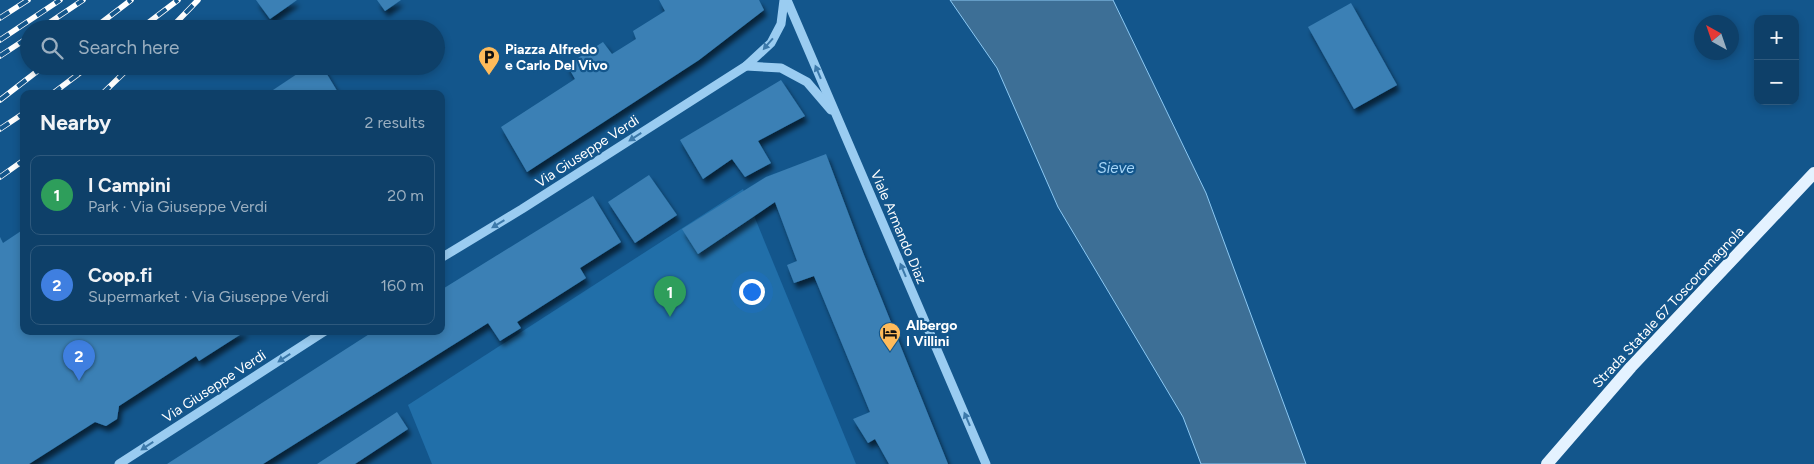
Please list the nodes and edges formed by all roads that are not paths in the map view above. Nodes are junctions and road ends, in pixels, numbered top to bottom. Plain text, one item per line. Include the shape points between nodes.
1 (786, 0) edge
2 (746, 66) junction
3 (838, 118) junction
4 (1814, 173) edge
5 (445, 256) edge
6 (319, 335) edge
7 (119, 464) edge
8 (986, 464) edge
9 (1547, 464) edge

1 -> 2 street, Via Giuseppe Verdi via 781,24 771,44
3 -> 1 street, Viale Armando Diaz
2 - 3 street via 781,68 807,82
2 -> 5 street, Via Giuseppe Verdi
8 -> 3 street, Viale Armando Diaz
4 - 9 main road, Strada Statale 67 Toscoromagnola via 1631,367
6 -> 7 street, Via Giuseppe Verdi

